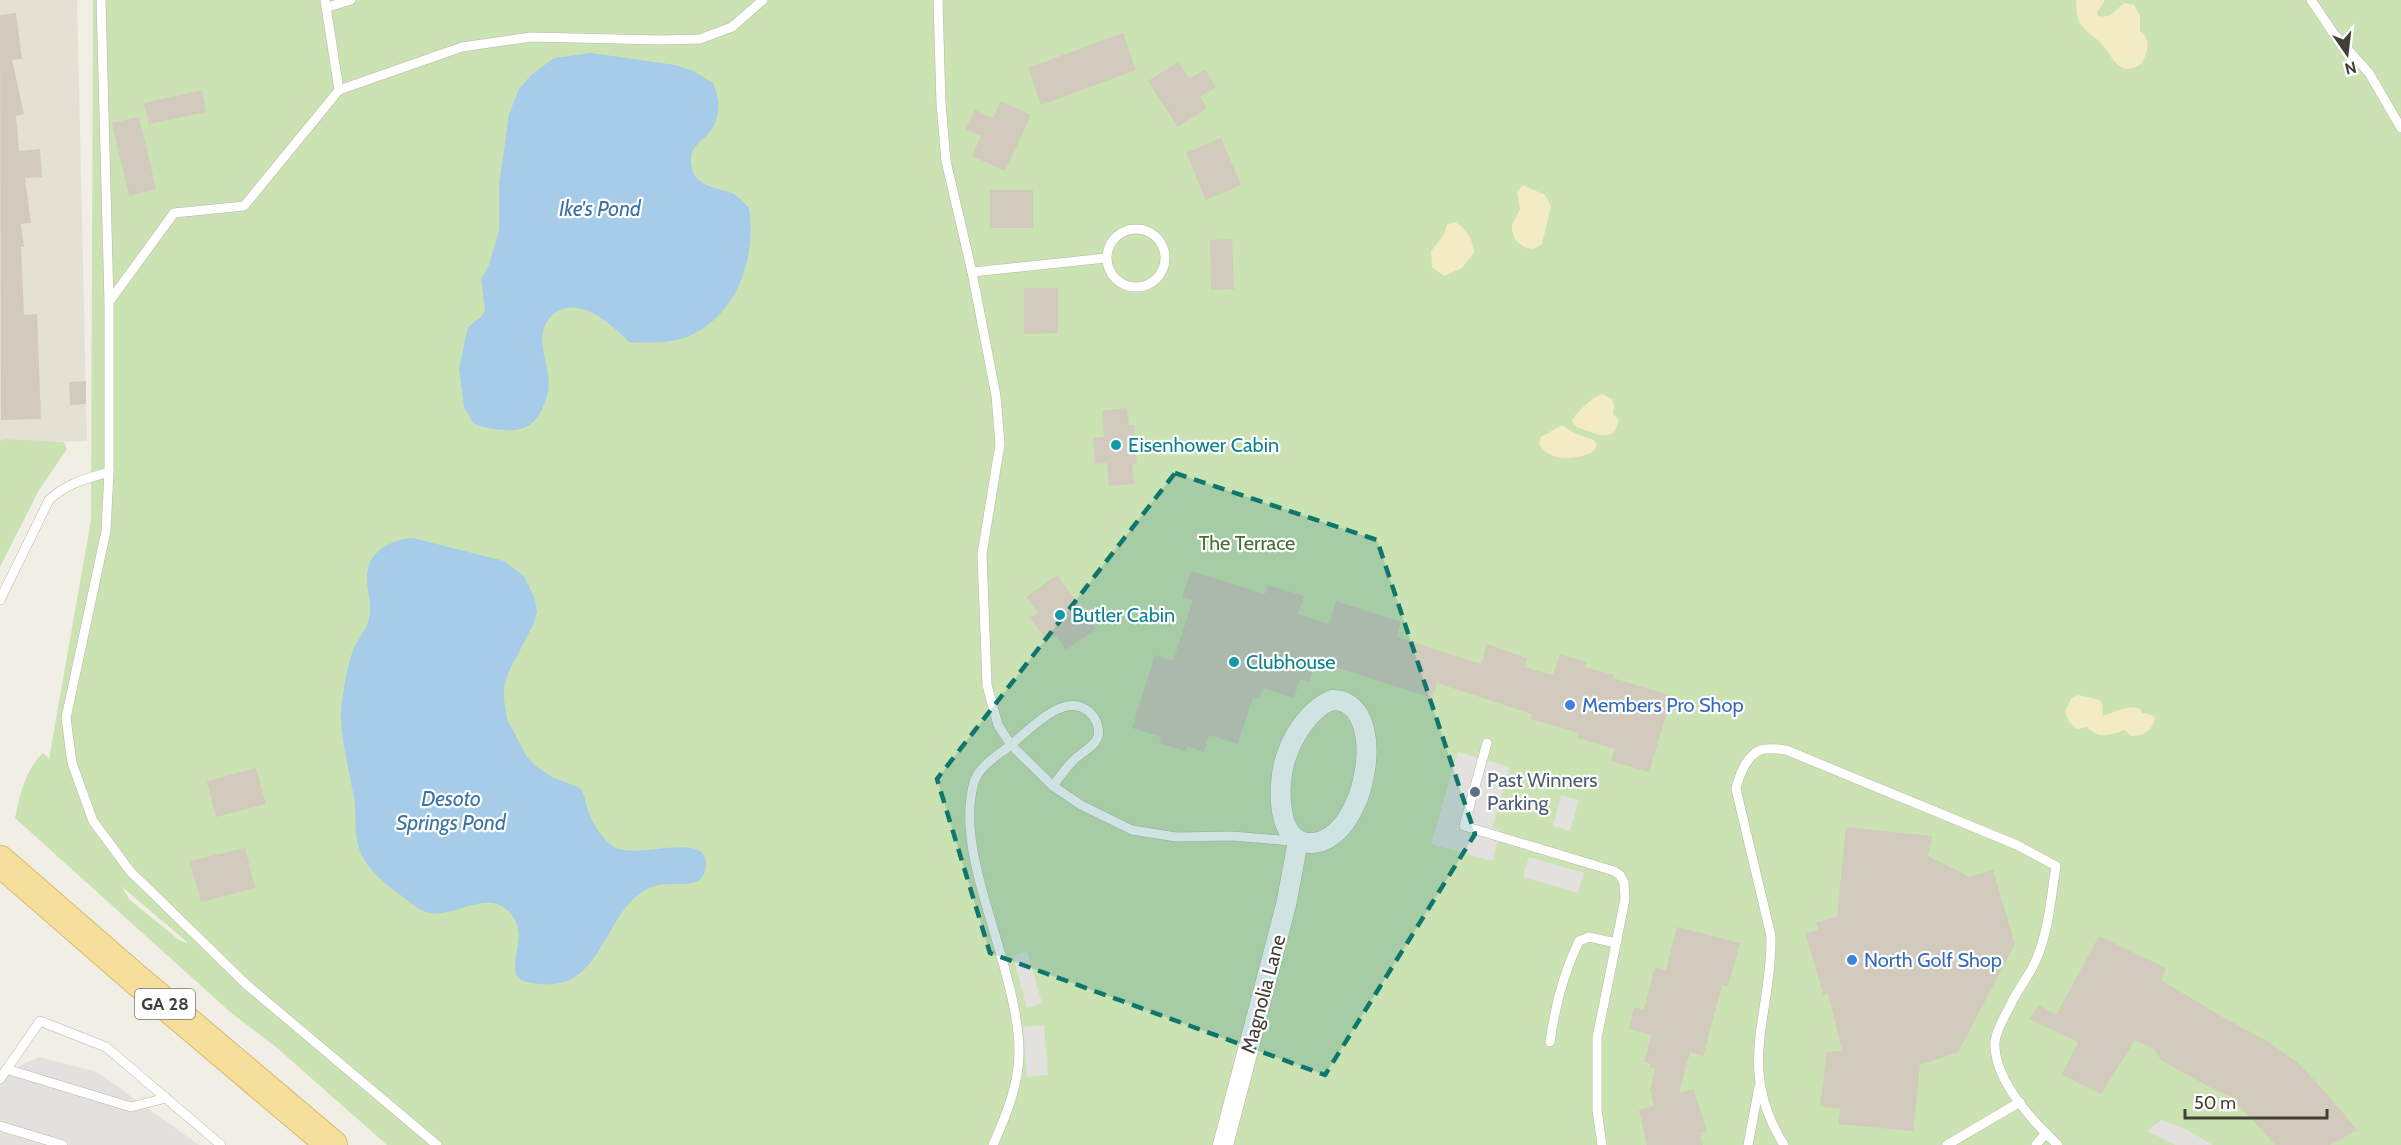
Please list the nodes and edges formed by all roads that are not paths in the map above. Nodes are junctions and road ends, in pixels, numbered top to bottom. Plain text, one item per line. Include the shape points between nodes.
1 (101, 0) edge
2 (351, 0) edge
3 (763, 0) edge
4 (938, 0) edge
5 (2311, 0) edge
6 (327, 4) edge
7 (339, 90) junction
8 (2401, 128) edge
9 (1106, 258) junction
10 (972, 272) junction
11 (109, 302) junction
12 (109, 472) junction
13 (0, 600) edge
14 (1487, 743) dead end
15 (1011, 745) junction
16 (1053, 786) junction
17 (1298, 841) junction
18 (0, 861) edge
19 (1616, 943) junction
20 (1550, 1042) dead end
21 (6, 1068) junction
22 (0, 1079) edge
23 (1759, 1084) junction
24 (166, 1098) junction
25 (2020, 1102) junction
26 (0, 1125) edge
27 (2046, 1133) junction
28 (63, 1145) edge
29 (221, 1145) edge
30 (332, 1145) edge
31 (437, 1145) edge
32 (993, 1145) edge
33 (1223, 1145) edge
34 (1602, 1145) edge
35 (1748, 1145) edge
36 (1784, 1145) edge
37 (1947, 1145) edge
38 (2036, 1145) edge
39 (2058, 1145) edge

1 - 11 lane
2 - 6 lane
3 - 7 lane via 732,27 700,39 531,37 462,47
4 - 10 lane via 940,104 946,161
5 - 8 lane via 2334,34 2369,73
6 - 7 lane
7 - 11 lane via 244,206 174,213
9 - 9 lane via 1112,276 1138,287 1147,285 1161,272 1165,253 1156,236 1138,228 1128,229 1112,240
9 - 10 lane
10 - 15 lane via 996,396 1000,444 982,554 987,685 998,725
11 - 12 lane
12 - 13 lane via 61,488 50,500
12 - 31 lane via 106,531 66,718 72,763 93,822 129,870 247,985
14 - 19 lane via 1464,826 1620,875 1625,899
15 - 16 lane
15 - 16 lane via 1059,709 1080,705 1089,711 1098,726 1095,742
15 - 32 lane via 978,774 971,808 970,837 975,864 1013,1008 1019,1052 1006,1118
16 - 17 lane via 1106,819 1143,832 1176,837
17 - 17 street via 1282,811 1286,759 1298,732 1319,707 1332,700 1344,702 1355,708 1364,733 1361,792 1352,812 1335,833 1320,842
17 - 33 street, Magnolia Lane via 1286,905
18 - 30 main road, GA 28
19 - 20 lane via 1589,937 1579,941 1561,987
19 - 34 lane via 1597,1038 1597,1110
21 - 22 lane
21 - 24 lane via 131,1107
21 - 24 lane via 40,1021 106,1047
23 - 25 lane via 1759,1034 1770,936 1736,789 1748,761 1766,748 1786,750 2015,844 2056,866 2045,937 1995,1040 2000,1068
23 - 35 lane
23 - 36 lane via 1770,1120
24 - 29 lane
25 - 27 lane
25 - 37 lane
26 - 28 lane
27 - 38 lane
27 - 39 lane

